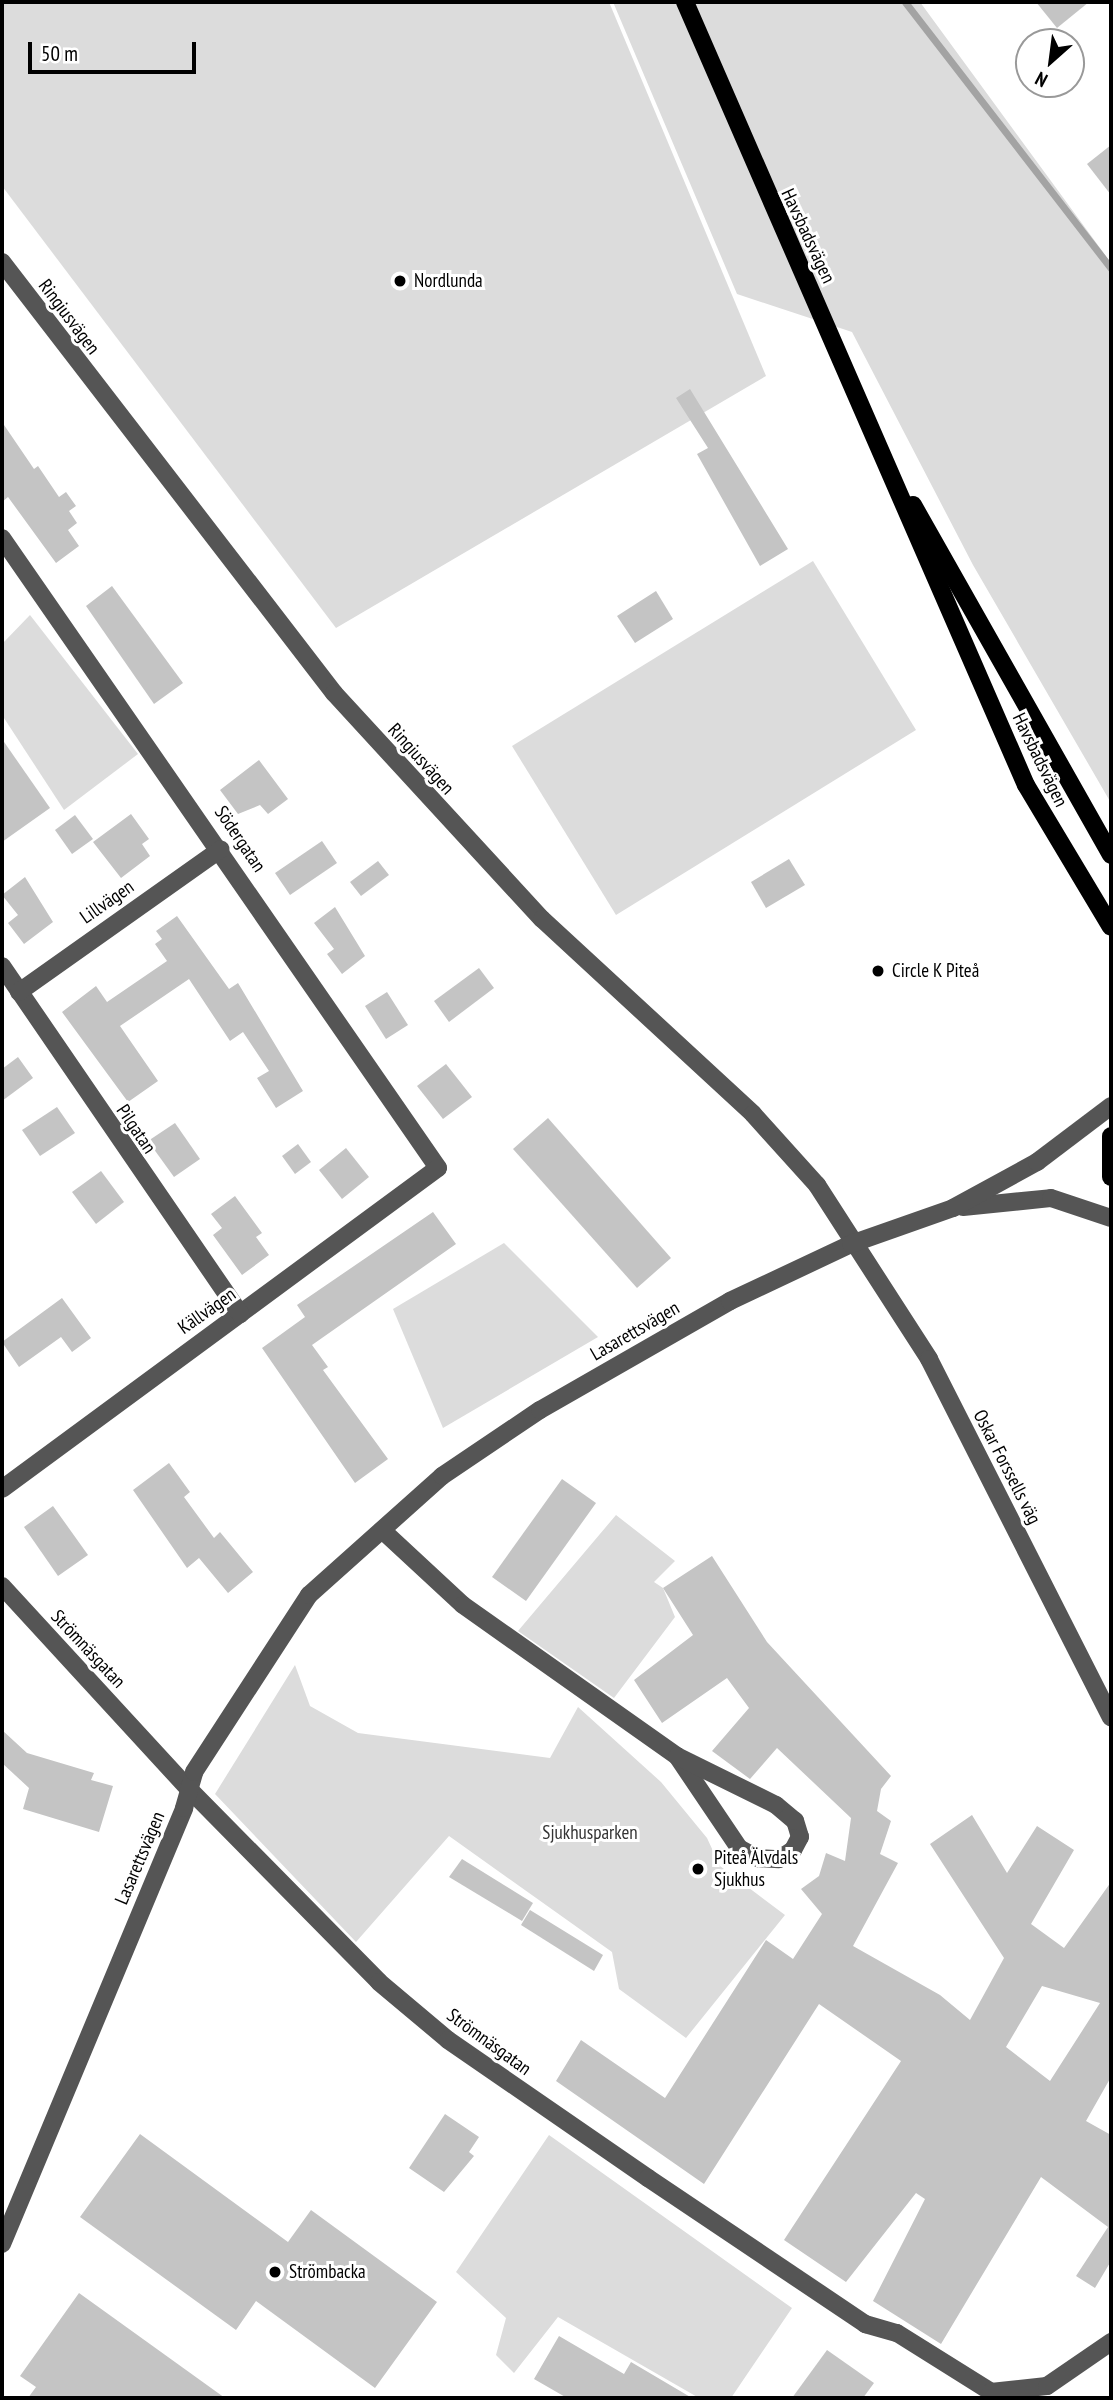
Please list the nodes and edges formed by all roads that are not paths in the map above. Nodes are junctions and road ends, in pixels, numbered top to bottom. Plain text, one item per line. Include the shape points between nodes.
1 (685, 2) edge
2 (2, 262) edge
3 (898, 486) junction
4 (2, 538) edge
5 (221, 849) junction
6 (1111, 855) edge
7 (1111, 928) edge
8 (2, 966) edge
9 (19, 992) junction
10 (1111, 1106) edge
11 (1111, 1136) edge
12 (438, 1168) joint
13 (1111, 1177) edge
14 (936, 1214) junction
15 (1111, 1218) edge
16 (851, 1244) junction
17 (240, 1314) junction
18 (2, 1489) edge
19 (382, 1530) junction
20 (2, 1586) edge
21 (1111, 1717) edge
22 (677, 1756) junction
23 (188, 1788) junction
24 (2, 2244) edge
25 (1111, 2342) edge

1 - 3 main road, Havsbadsvägen via 719,89
2 - 16 street, Ringiusvägen via 334,693 542,919 753,1114 817,1185
3 - 6 main road, Havsbadsvägen via 923,518
3 - 7 main road, Havsbadsvägen via 1026,785
4 - 5 street, Södergatan
5 - 9 street, Lillvägen
5 - 12 street, Södergatan
8 - 9 street, Pilgatan
9 - 17 street, Pilgatan
10 - 14 street, Lasarettsvägen via 1037,1162
11 - 13 main road
12 - 17 street, Källvägen
14 - 15 street, Lasarettsvägen via 1051,1198
14 - 16 street, Lasarettsvägen
16 - 19 street, Lasarettsvägen via 730,1301 540,1410 442,1476
16 - 21 street, Oskar Forssells väg via 929,1359
17 - 18 street, Källvägen
19 - 22 street via 495,1630
19 - 23 street, Lasarettsvägen via 324,1580 283,1630
20 - 23 street, Strömnäsgatan
22 - 22 street via 739,1848 757,1858 779,1858 793,1850 800,1837 795,1821 776,1805
23 - 24 street, Lasarettsvägen
23 - 25 street, Strömnäsgatan via 360,1964 448,2040 865,2324 897,2333 991,2392 1047,2386

